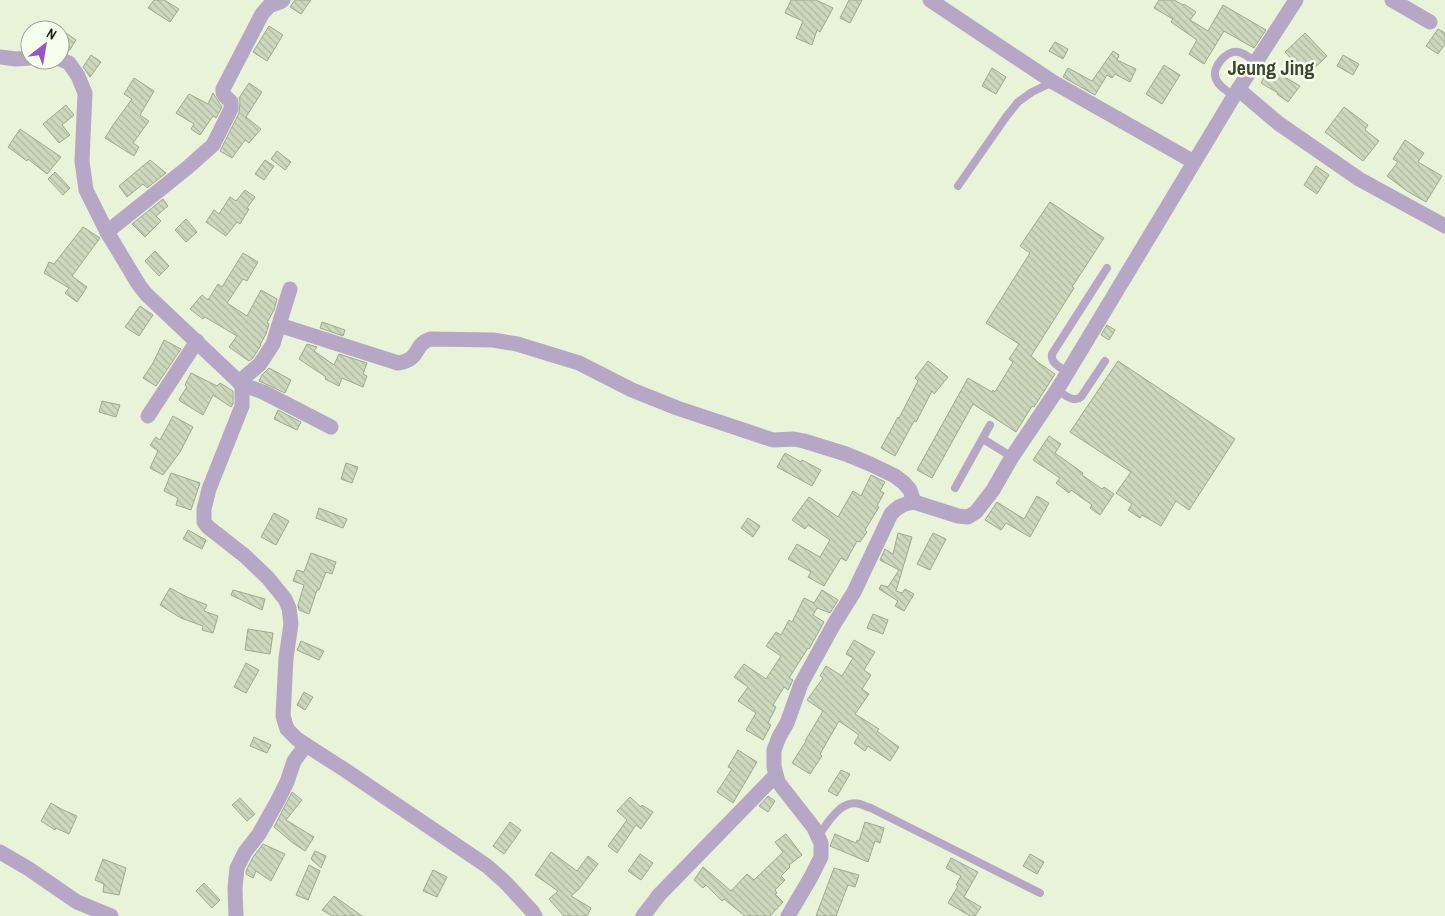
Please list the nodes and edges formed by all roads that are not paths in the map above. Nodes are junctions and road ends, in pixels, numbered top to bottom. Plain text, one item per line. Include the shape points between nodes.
1 (283, 0) edge
2 (930, 0) edge
3 (1296, 0) edge
4 (1392, 0) edge
5 (1430, 22) dead end
6 (0, 57) edge
7 (20, 59) edge
8 (1256, 62) junction
9 (70, 64) edge
10 (1053, 82) junction
11 (1236, 92) junction
12 (1194, 162) junction
13 (958, 186) dead end
14 (1445, 226) edge
15 (107, 232) junction
16 (1106, 268) dead end
17 (290, 289) dead end
18 (279, 325) junction
19 (197, 341) junction
20 (1105, 361) dead end
21 (1068, 372) junction
22 (240, 384) junction
23 (1057, 390) junction
24 (148, 416) dead end
25 (990, 425) dead end
26 (330, 427) dead end
27 (982, 439) junction
28 (1012, 458) junction
29 (954, 488) dead end
30 (914, 502) junction
31 (306, 746) junction
32 (776, 775) junction
33 (818, 836) junction
34 (0, 852) edge
35 (1040, 893) dead end
36 (112, 916) edge
37 (236, 916) edge
38 (535, 916) edge
39 (643, 916) edge
40 (788, 916) edge

1 - 15 street via 262,14 223,89 231,108 213,145
2 - 10 street
3 - 8 street
4 - 5 street
6 - 7 street
8 - 11 street
8 - 11 lane via 1235,51 1215,69 1219,85
9 - 15 street via 85,93 82,161 86,190
10 - 12 street
10 - 13 lane via 1018,102
11 - 12 street
11 - 14 street via 1359,179
12 - 21 street
15 - 19 street via 139,286
16 - 21 lane via 1052,354 1053,361
17 - 18 street
18 - 22 street via 273,344 260,364
18 - 30 street via 398,363 413,358 420,346 430,339 493,340 517,344 578,363 632,390 757,435 773,440 804,441 846,454 895,476 910,490
19 - 22 street
19 - 24 street
20 - 23 lane via 1079,400
21 - 23 street
22 - 26 street via 263,392
22 - 31 street via 242,406 210,489 204,522 268,578 285,599 290,624 283,716 287,729
23 - 28 street
25 - 27 lane
27 - 28 lane
27 - 29 lane
28 - 30 street via 993,490 968,517
30 - 32 street via 897,507 891,514 854,592 801,684 774,750
31 - 37 street via 294,762 277,802 237,868
31 - 38 street via 487,866
32 - 33 street
32 - 39 street via 659,895
33 - 35 lane via 841,808 859,804
33 - 40 street via 821,857
34 - 36 street via 77,902

